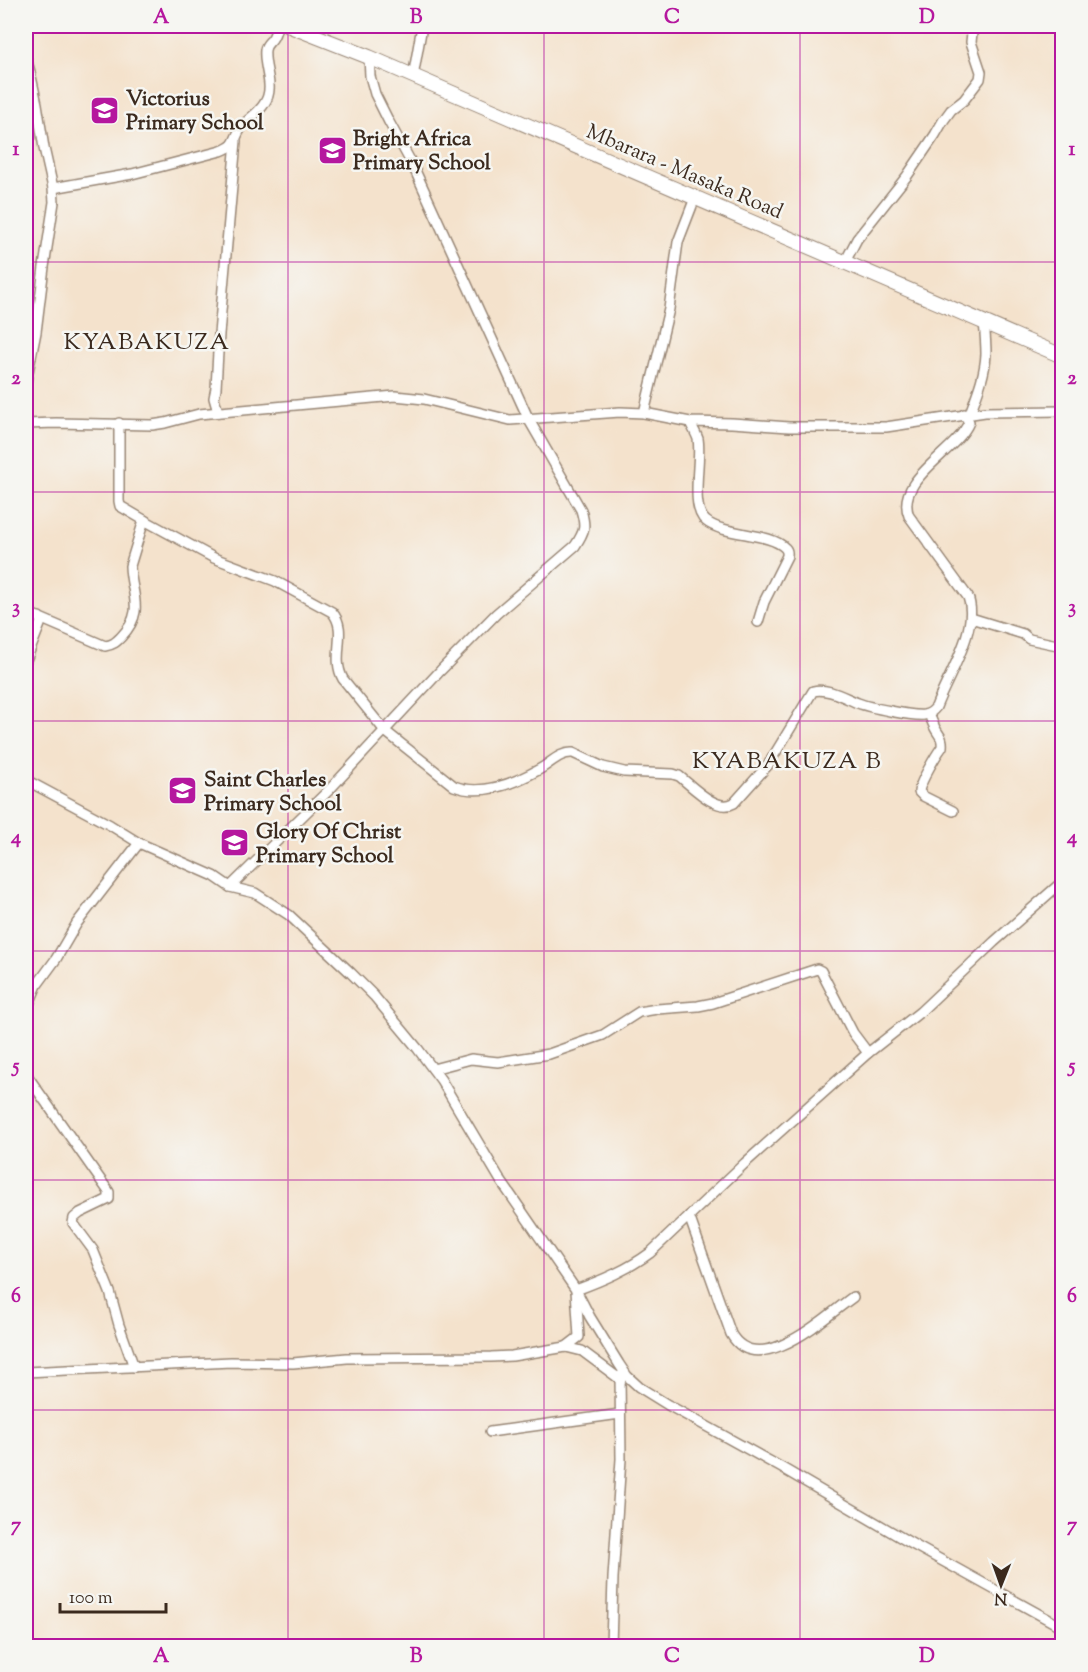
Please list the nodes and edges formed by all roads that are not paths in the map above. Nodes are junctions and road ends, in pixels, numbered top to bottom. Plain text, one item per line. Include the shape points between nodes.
1 (277, 26) edge
2 (290, 26) edge
3 (422, 26) edge
4 (976, 26) edge
5 (369, 57) junction
6 (26, 58) edge
7 (413, 77) junction
8 (236, 141) junction
9 (53, 188) junction
10 (695, 198) junction
11 (845, 262) junction
12 (984, 321) junction
13 (1062, 356) edge
14 (26, 382) edge
15 (214, 398) junction
16 (1062, 411) edge
17 (218, 412) junction
18 (644, 413) junction
19 (199, 414) junction
20 (967, 414) junction
21 (530, 420) junction
22 (690, 422) junction
23 (119, 423) junction
24 (26, 424) edge
25 (144, 520) junction
26 (26, 612) edge
27 (39, 617) junction
28 (971, 618) junction
29 (758, 622) dead end
30 (1062, 646) edge
31 (26, 660) edge
32 (929, 714) junction
33 (385, 731) junction
34 (26, 780) edge
35 (953, 811) dead end
36 (139, 843) junction
37 (1062, 882) edge
38 (230, 887) junction
39 (26, 1011) edge
40 (868, 1053) junction
41 (433, 1069) junction
42 (26, 1074) edge
43 (689, 1216) junction
44 (576, 1290) junction
45 (853, 1297) dead end
46 (566, 1347) junction
47 (619, 1364) junction
48 (134, 1367) junction
49 (26, 1372) edge
50 (621, 1380) junction
51 (620, 1414) junction
52 (490, 1432) dead end
53 (1062, 1627) edge
54 (611, 1647) edge

1 - 8 street via 265,49 269,95 259,112 242,127
2 - 5 highway, Mbarara - Masaka Road
3 - 7 street
4 - 11 street via 971,42 980,79 951,110 907,176 857,238
5 - 7 highway, Mbarara - Masaka Road
5 - 21 street via 375,93 413,166
6 - 9 street
7 - 10 highway, Mbarara - Masaka Road
8 - 9 street via 221,152
8 - 15 street
9 - 14 street via 36,332
10 - 11 highway, Mbarara - Masaka Road
10 - 18 street via 678,242 669,309
11 - 12 highway, Mbarara - Masaka Road
12 - 13 highway, Mbarara - Masaka Road
12 - 20 street via 984,371
15 - 17 street
15 - 19 street
16 - 20 street
17 - 19 street
17 - 21 street via 395,396 510,420
18 - 21 street
18 - 22 street
19 - 23 street via 152,425
20 - 22 street via 886,427
20 - 28 street via 966,429 908,491 906,507 968,597
21 - 33 street via 581,510 583,533 575,546 496,614
22 - 29 street via 698,438 697,492 702,517 713,525 775,542 788,551
23 - 24 street
23 - 25 street via 120,506
25 - 27 street via 130,566 136,608 127,631 110,645 101,645
25 - 33 street via 214,558 275,581 332,612 339,625 338,671
26 - 27 street
27 - 31 street via 41,622
28 - 30 street via 1029,639
28 - 32 street via 960,653 936,707
32 - 33 street via 867,706 826,691 813,691 768,765 729,806 712,801 679,776 624,772 573,753 562,754 522,778 495,787 464,790
32 - 35 street via 943,742 919,785 919,792
33 - 38 street
34 - 36 street
36 - 38 street
36 - 39 street via 77,923 37,985
37 - 40 street
38 - 41 street via 255,893 289,915 374,996
40 - 41 street via 817,969 713,1003 639,1012 603,1035 549,1054 498,1062 471,1059
40 - 43 street
41 - 44 street via 501,1181
42 - 48 street via 110,1192 109,1200 80,1213 73,1223 93,1250
43 - 44 street via 635,1264
43 - 45 street via 731,1334 741,1345 767,1351 780,1347
44 - 46 street via 579,1337
44 - 47 street
46 - 48 street via 501,1357 346,1358
46 - 50 street via 582,1351
47 - 50 street
47 - 53 street via 627,1376 650,1394
48 - 49 street
50 - 51 street
51 - 52 street
51 - 54 street

